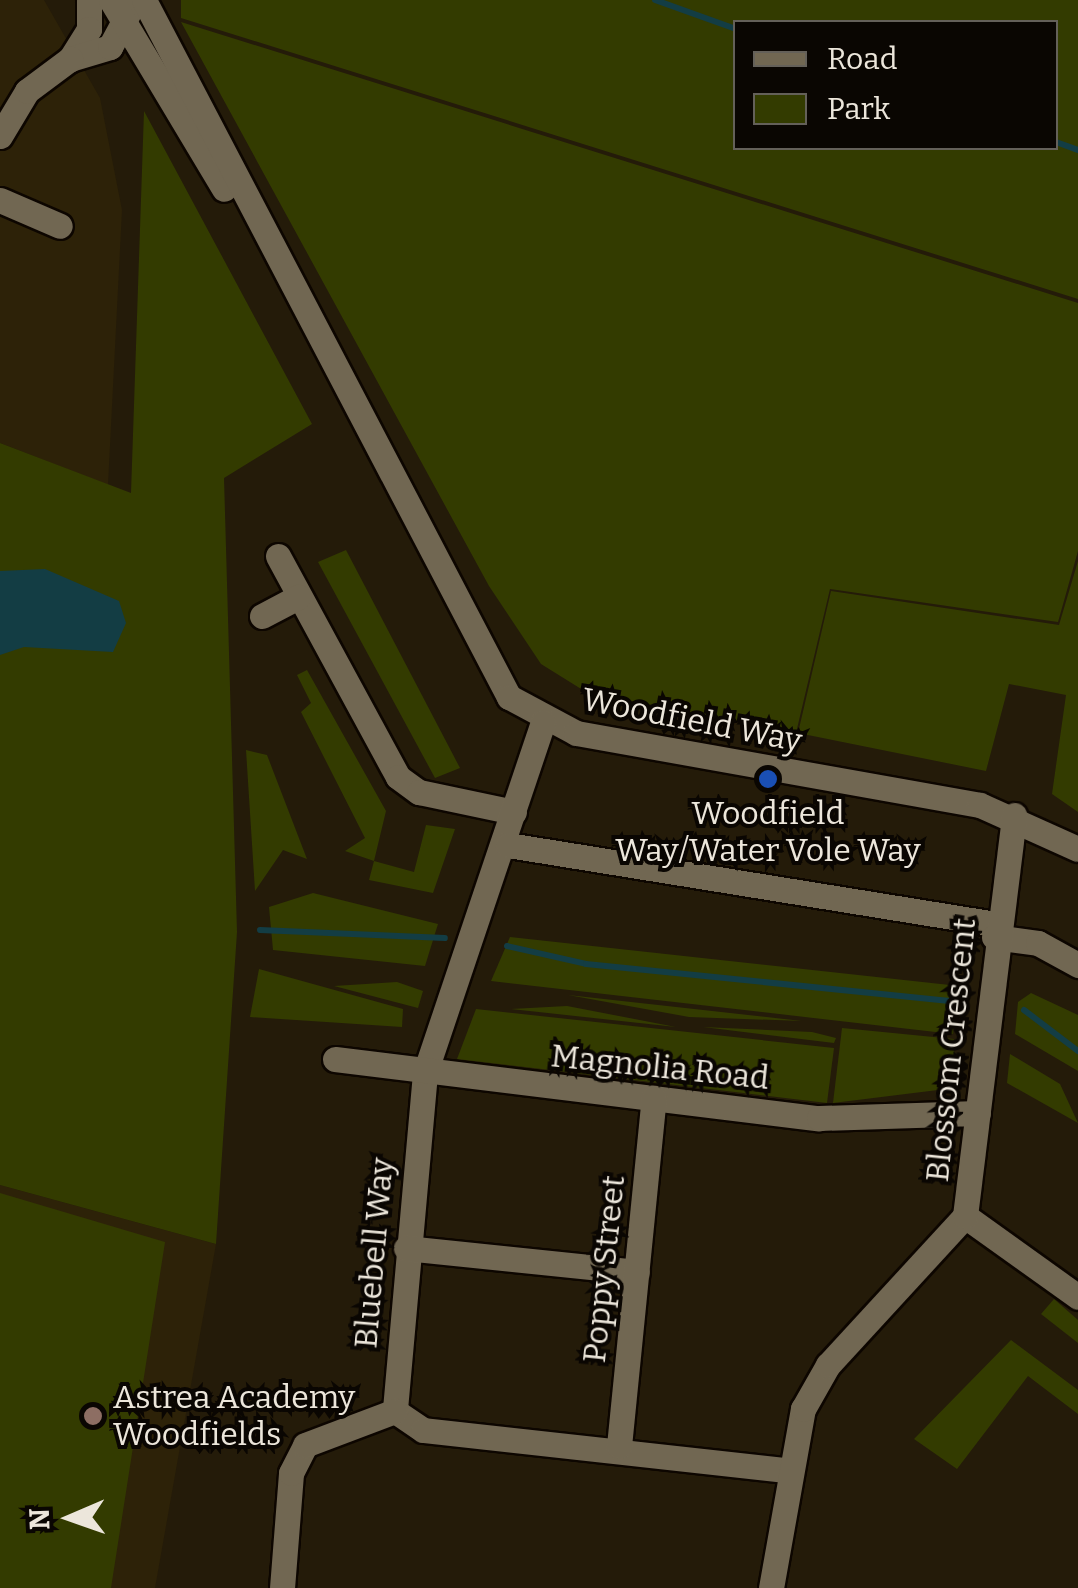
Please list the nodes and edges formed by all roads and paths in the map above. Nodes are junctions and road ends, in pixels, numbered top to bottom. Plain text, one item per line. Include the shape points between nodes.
1 (89, 0) edge
2 (110, 0) edge
3 (144, 0) edge
4 (129, 12) edge
5 (70, 59) junction
6 (0, 136) edge
7 (0, 200) edge
8 (60, 226) dead end
9 (319, 348) junction
10 (278, 556) dead end
11 (298, 597) junction
12 (262, 616) dead end
13 (543, 722) junction
14 (514, 812) junction
15 (1014, 816) junction
16 (508, 845) junction
17 (1078, 849) edge
18 (995, 931) junction
19 (1078, 966) edge
20 (336, 1059) dead end
21 (425, 1074) junction
22 (654, 1098) junction
23 (978, 1113) junction
24 (965, 1216) junction
25 (406, 1248) junction
26 (637, 1272) junction
27 (1073, 1283) edge
28 (395, 1411) junction
29 (619, 1446) junction
30 (786, 1470) junction
31 (282, 1588) edge
32 (770, 1588) edge

1 - 5 street via 89,29
2 - 4 street, Woodfield Way
3 - 9 street, Woodfield Way
4 - 5 street via 105,51
4 - 9 street, Woodfield Way
5 - 6 street via 27,91
7 - 8 street
9 - 13 street, Woodfield Way via 484,658 509,698
10 - 11 street
11 - 12 street
11 - 14 street via 398,777 419,792
13 - 14 street, Bluebell Way
13 - 15 street, Woodfield Way
14 - 16 street, Bluebell Way
15 - 17 street, Woodfield Way
15 - 18 street, Blossom Crescent
16 - 18 street
16 - 21 street, Bluebell Way
18 - 19 street via 1038,943
18 - 23 street, Blossom Crescent
20 - 21 street, Magnolia Road
21 - 22 street, Magnolia Road
21 - 25 street, Bluebell Way
22 - 23 street, Magnolia Road via 819,1118
22 - 26 street, Poppy Street
23 - 24 street, Blossom Crescent
24 - 27 street
24 - 30 street, Blossom Crescent via 828,1365
25 - 26 street
25 - 28 street, Bluebell Way
26 - 29 street, Poppy Street
28 - 29 street via 423,1430
28 - 31 street via 305,1445 291,1473
29 - 30 street
30 - 32 street, Blossom Crescent

